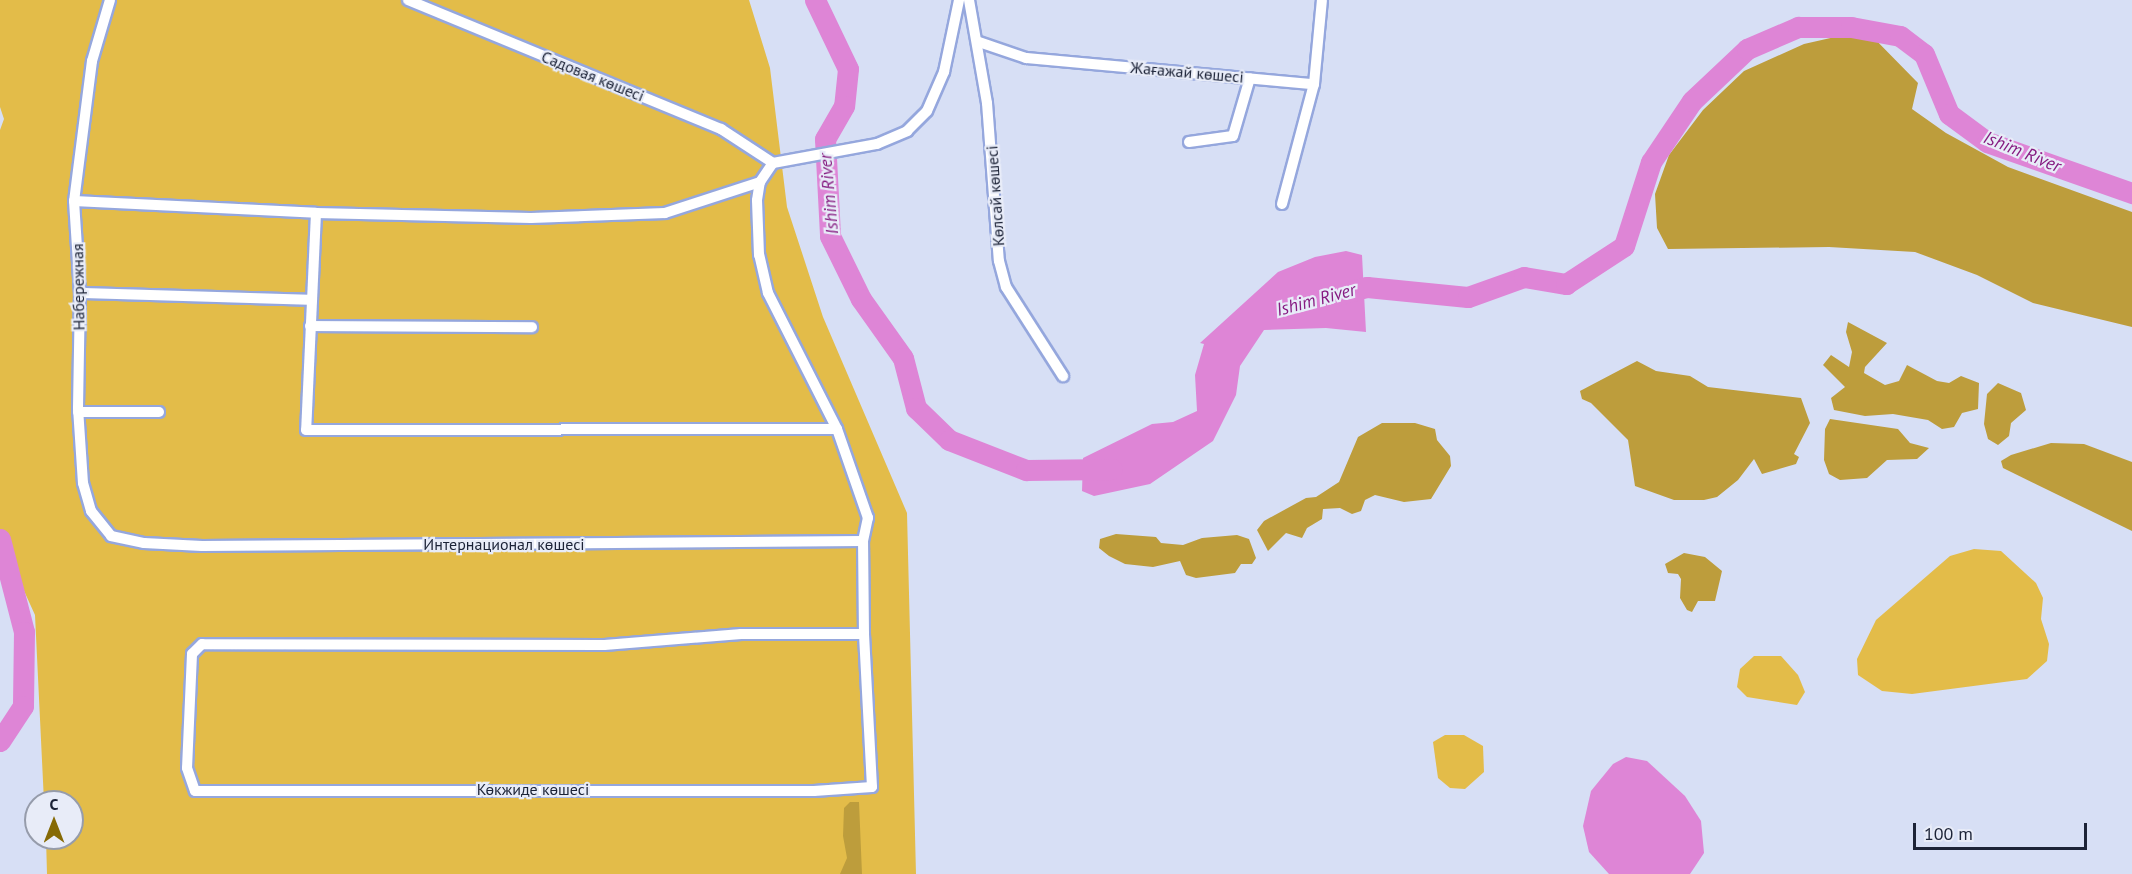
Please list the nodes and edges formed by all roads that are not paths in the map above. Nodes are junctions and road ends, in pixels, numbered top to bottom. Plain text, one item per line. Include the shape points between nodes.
1 (110, 0) edge
2 (408, 0) edge
3 (959, 0) edge
4 (969, 0) edge
5 (1322, 0) edge
6 (979, 42) junction
7 (1250, 78) junction
8 (1314, 84) junction
9 (1190, 142) dead end
10 (773, 163) junction
11 (760, 182) junction
12 (74, 201) junction
13 (1282, 204) dead end
14 (316, 213) junction
15 (80, 293) junction
16 (312, 300) junction
17 (310, 326) junction
18 (532, 327) dead end
19 (1063, 376) dead end
20 (78, 412) junction
21 (159, 412) dead end
22 (837, 429) junction
23 (863, 541) junction
24 (144, 543) joint
25 (864, 634) junction

1 - 12 street, Набережная via 92,61
2 - 10 street, Садовая көшесі via 721,129
3 - 10 street via 944,72 927,111 906,131 849,152
4 - 6 street, Көлсай көшесі
5 - 8 street
6 - 7 street, Жағажай көшесі via 1026,58
6 - 19 street, Көлсай көшесі via 993,160 999,261 1006,287
7 - 8 street, Жағажай көшесі
7 - 9 street via 1233,136
8 - 13 street
10 - 11 street
11 - 14 street via 665,213 531,218
11 - 22 street via 759,255 768,293
12 - 14 street
12 - 15 street, Набережная
14 - 16 street
15 - 16 street
15 - 20 street, Набережная
16 - 17 street
17 - 18 street
17 - 22 street via 306,430
20 - 21 street
20 - 24 street, Набережная via 83,483 91,511 111,536
22 - 23 street via 868,518
23 - 24 street, Интернационал көшесі via 214,546
23 - 25 street
25 - 25 street, Көкжиде көшесі via 741,633 604,645 202,644 192,654 187,768 195,791 814,791 872,787

